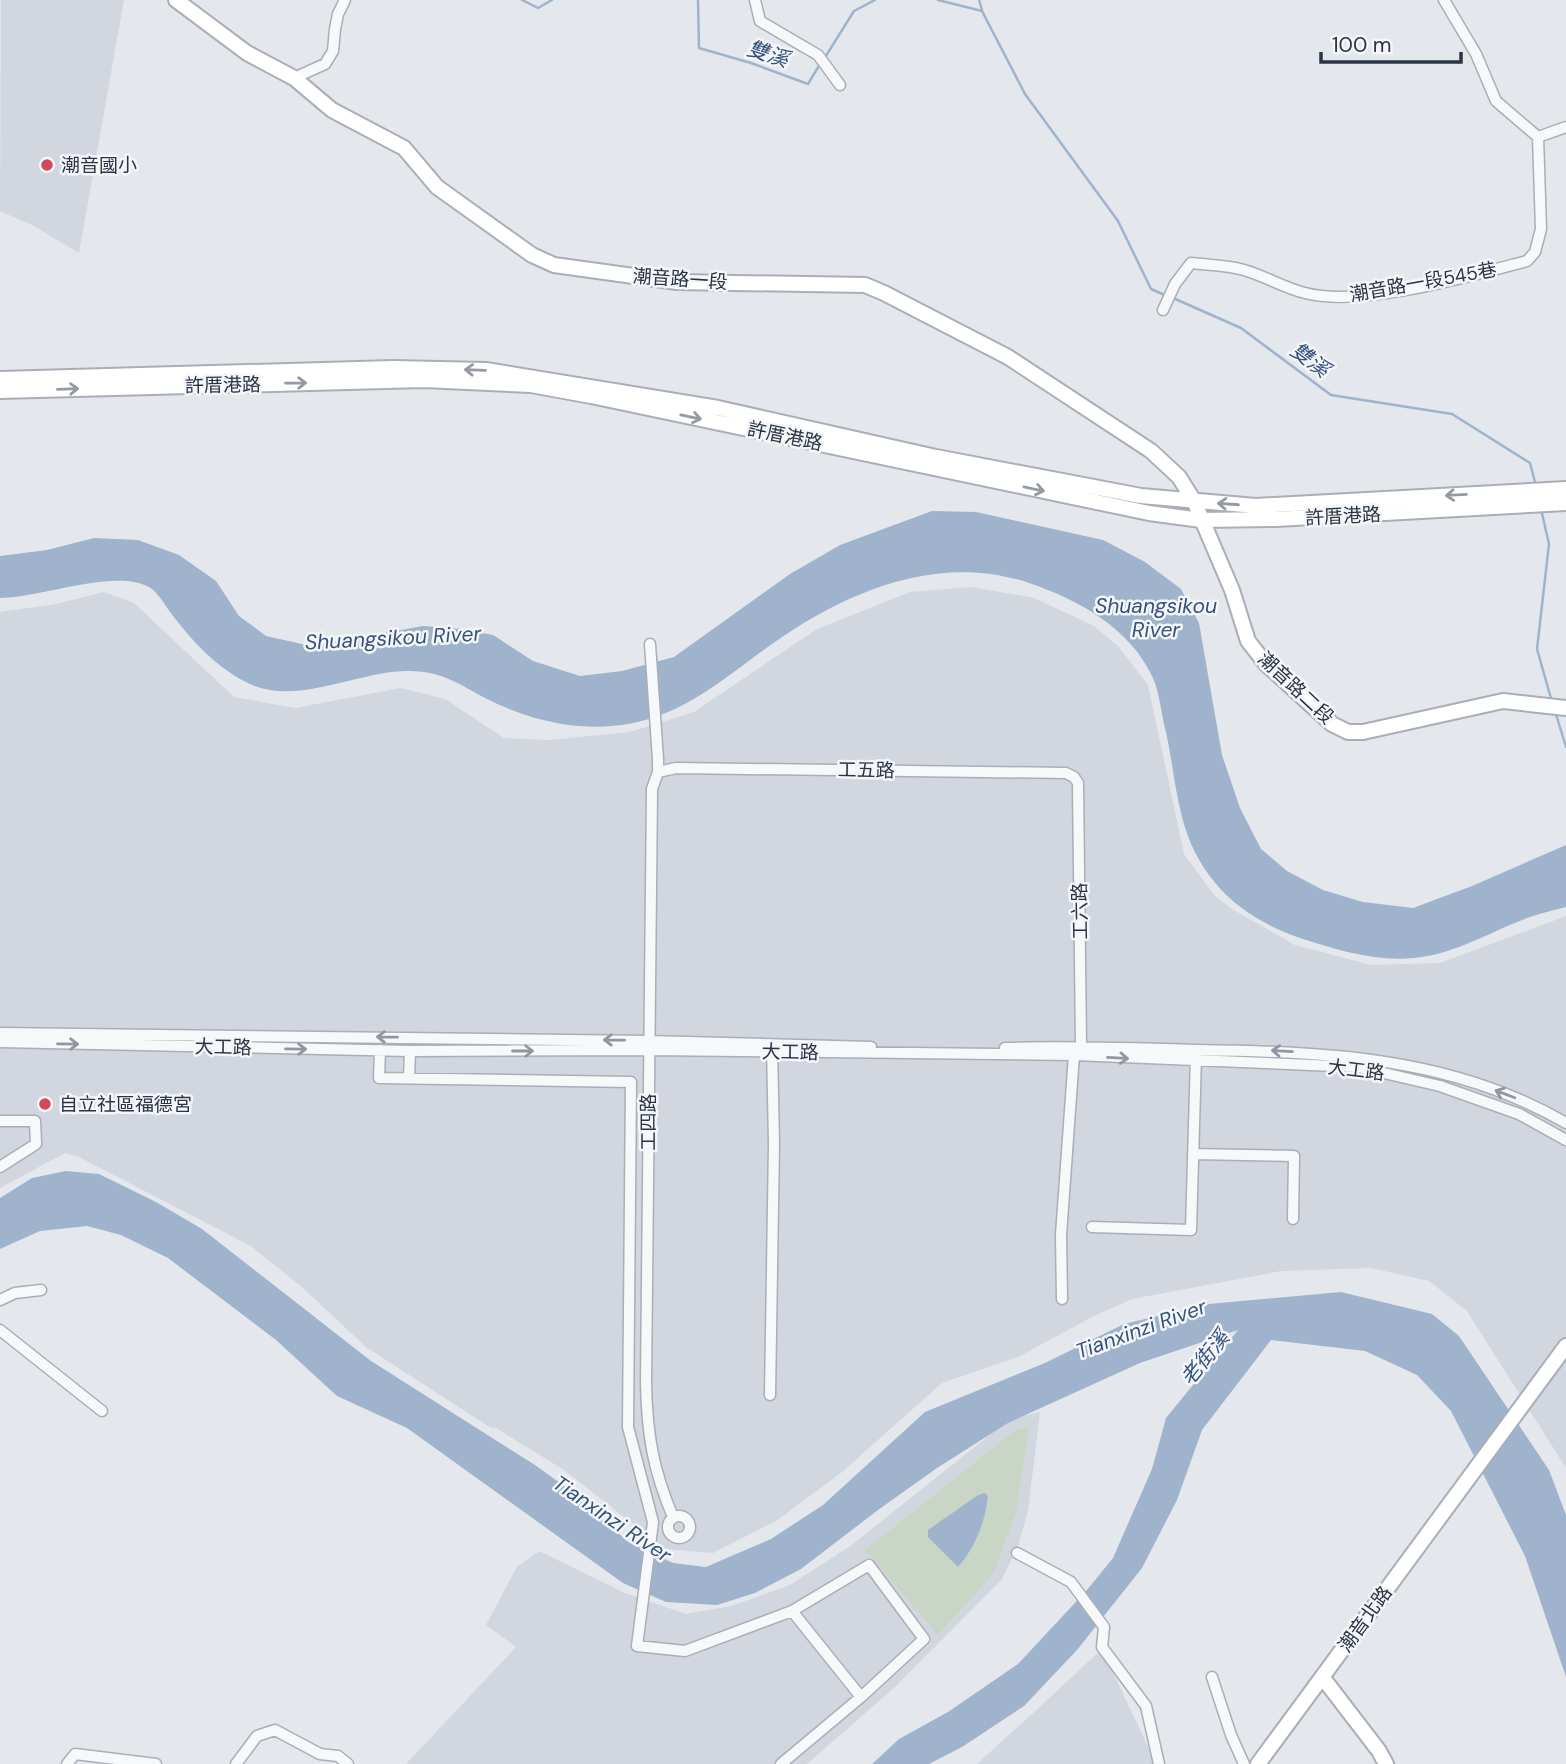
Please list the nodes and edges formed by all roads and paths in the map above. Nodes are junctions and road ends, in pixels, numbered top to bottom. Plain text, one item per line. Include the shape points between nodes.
1 (176, 0) edge
2 (345, 0) edge
3 (755, 0) edge
4 (1444, 0) edge
5 (294, 78) junction
6 (840, 85) dead end
7 (1566, 127) edge
8 (1538, 137) junction
9 (1165, 306) dead end
10 (0, 379) edge
11 (139, 381) junction
12 (0, 391) edge
13 (1566, 489) edge
14 (1541, 500) junction
15 (1566, 502) edge
16 (1198, 510) junction
17 (650, 648) dead end
18 (1566, 708) edge
19 (658, 772) junction
20 (1074, 777) joint
21 (0, 1033) edge
22 (0, 1042) edge
23 (648, 1046) junction
24 (1081, 1046) junction
25 (772, 1047) junction
26 (1196, 1049) junction
27 (380, 1050) junction
28 (410, 1051) junction
29 (1074, 1055) junction
30 (1195, 1062) junction
31 (409, 1078) junction
32 (0, 1121) edge
33 (1566, 1123) edge
34 (1566, 1140) edge
35 (1193, 1154) junction
36 (0, 1167) edge
37 (1293, 1219) dead end
38 (1092, 1227) dead end
39 (41, 1290) dead end
40 (1062, 1299) dead end
41 (0, 1300) edge
42 (0, 1330) edge
43 (1566, 1346) edge
44 (770, 1395) dead end
45 (102, 1410) dead end
46 (673, 1517) dead end
47 (1017, 1553) dead end
48 (792, 1611) junction
49 (1212, 1677) dead end
50 (1323, 1678) junction
51 (861, 1697) junction
52 (67, 1764) edge
53 (156, 1764) edge
54 (236, 1764) edge
55 (348, 1764) edge
56 (781, 1764) edge
57 (1159, 1764) edge
58 (1244, 1764) edge
59 (1258, 1764) edge
60 (1386, 1764) edge

1 - 5 street, 潮音路一段 via 247,52
2 - 5 street via 334,29 333,51 325,64
3 - 6 street via 760,21 818,55
4 - 8 street via 1496,100
5 - 16 street, 潮音路一段 via 332,110 404,148 437,187 554,265 677,282 865,285 884,293 1007,357 1151,451 1179,477
7 - 8 street
8 - 9 street, 潮音路一段545巷 via 1541,229 1535,252 1527,261 1446,282 1336,297 1306,293 1243,269 1191,262
10 - 11 street, 許厝港路
12 -> 11 street, 許厝港路
11 - 16 street, 許厝港路 via 393,368 486,370 558,386 718,408
13 - 14 street, 許厝港路
14 - 15 street, 許厝港路
14 - 16 street, 許厝港路 via 1289,519
14 -> 16 street, 許厝港路 via 1524,491
16 - 18 street, 潮音路二段 via 1248,641 1266,664 1332,724 1348,732 1363,732 1503,701
17 - 19 street, 工四路
19 - 20 street, 工五路 via 676,768 1010,772
19 - 23 street, 工四路 via 652,789
20 - 24 street, 工六路 via 1078,783
23 -> 21 street, 大工路
22 -> 27 street, 大工路
23 - 25 street, 大工路
28 -> 23 street, 大工路
23 - 46 street, 工四路 via 647,1428
24 - 25 street, 大工路
24 - 26 street, 大工路
25 - 29 street, 大工路
25 - 44 street
26 - 30 street
33 -> 26 street, 大工路 via 1501,1091 1390,1061
27 - 28 street, 大工路
27 - 31 street via 379,1078
28 - 31 street
29 -> 30 street, 大工路
29 - 40 street via 1061,1235
30 - 34 street, 大工路 via 1358,1067 1393,1074 1519,1114
30 - 35 street
31 - 48 street via 631,1082 628,1427 653,1522 637,1646 685,1651
32 - 36 street via 35,1121 36,1144
35 - 37 street via 1294,1156
35 - 38 street via 1191,1230
39 - 41 street
42 - 45 street
43 - 50 street, 潮音北路
47 - 57 street via 1071,1582 1104,1628 1102,1647 1146,1706
48 - 51 street
48 - 51 street via 869,1564 924,1639
49 - 58 street
50 - 59 street, 潮音北路
50 - 60 street
51 - 56 street
52 - 53 street via 75,1754
54 - 55 street via 257,1736 275,1730

